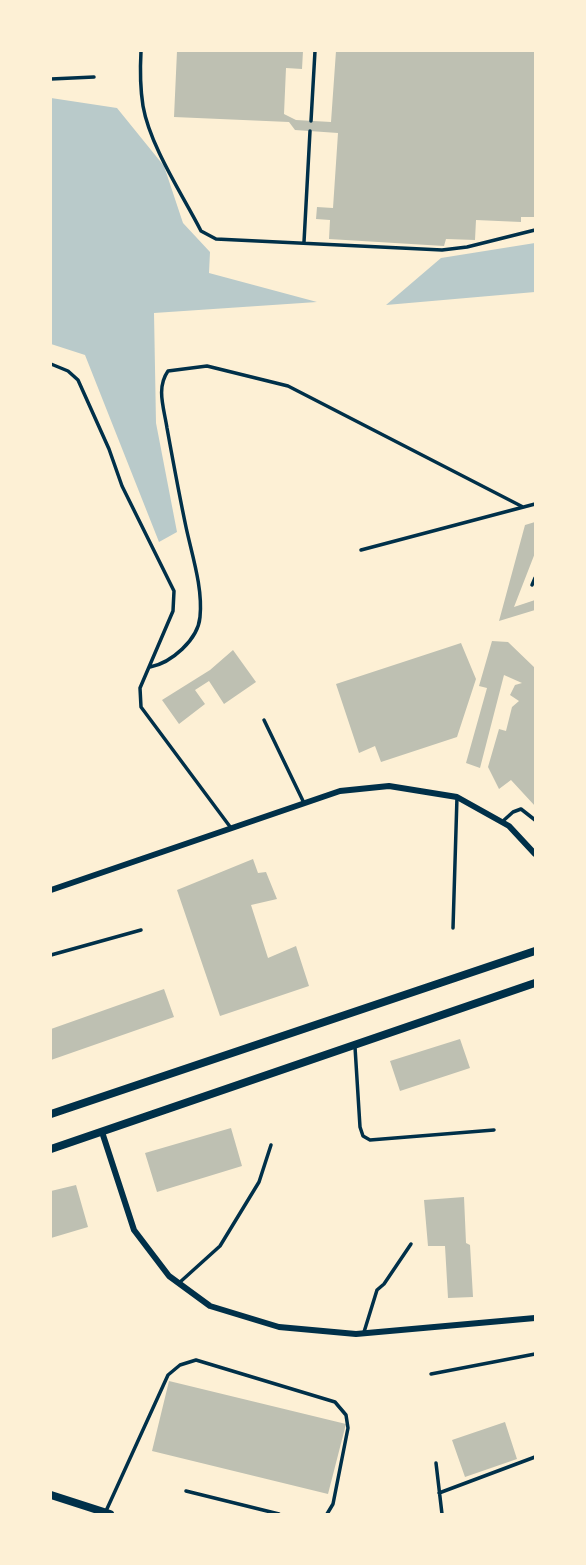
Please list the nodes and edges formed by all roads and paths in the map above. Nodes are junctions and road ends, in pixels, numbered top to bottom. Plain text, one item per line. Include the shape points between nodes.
1 (141, 51) edge
2 (315, 51) edge
3 (94, 77) dead end
4 (51, 79) edge
5 (311, 121) dead end
6 (310, 131) dead end
7 (535, 230) edge
8 (304, 242) junction
9 (51, 364) edge
10 (535, 503) edge
11 (523, 507) junction
12 (361, 550) dead end
13 (535, 578) edge
14 (532, 585) dead end
15 (150, 667) junction
16 (264, 720) dead end
17 (457, 797) junction
18 (304, 803) junction
19 (535, 820) edge
20 (501, 822) junction
21 (230, 828) junction
22 (535, 854) edge
23 (51, 880) edge
24 (61, 886) junction
25 (51, 890) edge
26 (453, 928) dead end
27 (141, 930) dead end
28 (535, 951) edge
29 (51, 955) edge
30 (535, 982) edge
31 (355, 1045) junction
32 (51, 1114) edge
33 (495, 1130) dead end
34 (102, 1132) junction
35 (271, 1145) dead end
36 (51, 1149) edge
37 (411, 1244) dead end
38 (179, 1283) junction
39 (535, 1318) edge
40 (364, 1334) junction
41 (535, 1354) edge
42 (432, 1374) dead end
43 (535, 1457) edge
44 (436, 1463) dead end
45 (186, 1491) dead end
46 (439, 1493) junction
47 (51, 1495) edge
48 (107, 1513) edge
49 (279, 1514) edge
50 (327, 1514) edge
51 (442, 1514) edge

1 - 8 lane via 140,82 150,132 201,231 216,239
2 - 5 lane
3 - 4 lane
6 - 8 lane
7 - 8 lane via 442,250
9 - 15 lane via 78,380 122,486 174,592 173,611
10 - 11 lane
11 - 12 lane
11 - 15 lane via 288,386 208,366 168,371 161,387 200,619 180,652 164,664
13 - 14 lane
15 - 21 lane via 140,688 141,707
16 - 18 lane
17 - 18 street via 389,786 340,791
17 - 20 street
17 - 26 lane
18 - 21 street
19 - 20 lane via 521,809
20 - 22 street
21 - 24 street
23 - 24 street
24 - 25 street
27 - 29 lane
28 - 32 street
30 - 31 street
31 - 33 lane via 363,1136 370,1140
31 - 34 street
34 - 36 street
34 - 38 street via 134,1230
35 - 38 lane via 259,1182 220,1246
37 - 40 lane via 377,1290
38 - 40 street via 210,1306 279,1327
39 - 40 street
41 - 42 lane
43 - 46 lane
44 - 46 lane
45 - 49 lane
46 - 51 lane
47 - 48 street
48 - 50 lane via 167,1374 196,1360 335,1402 341,1408 348,1428

